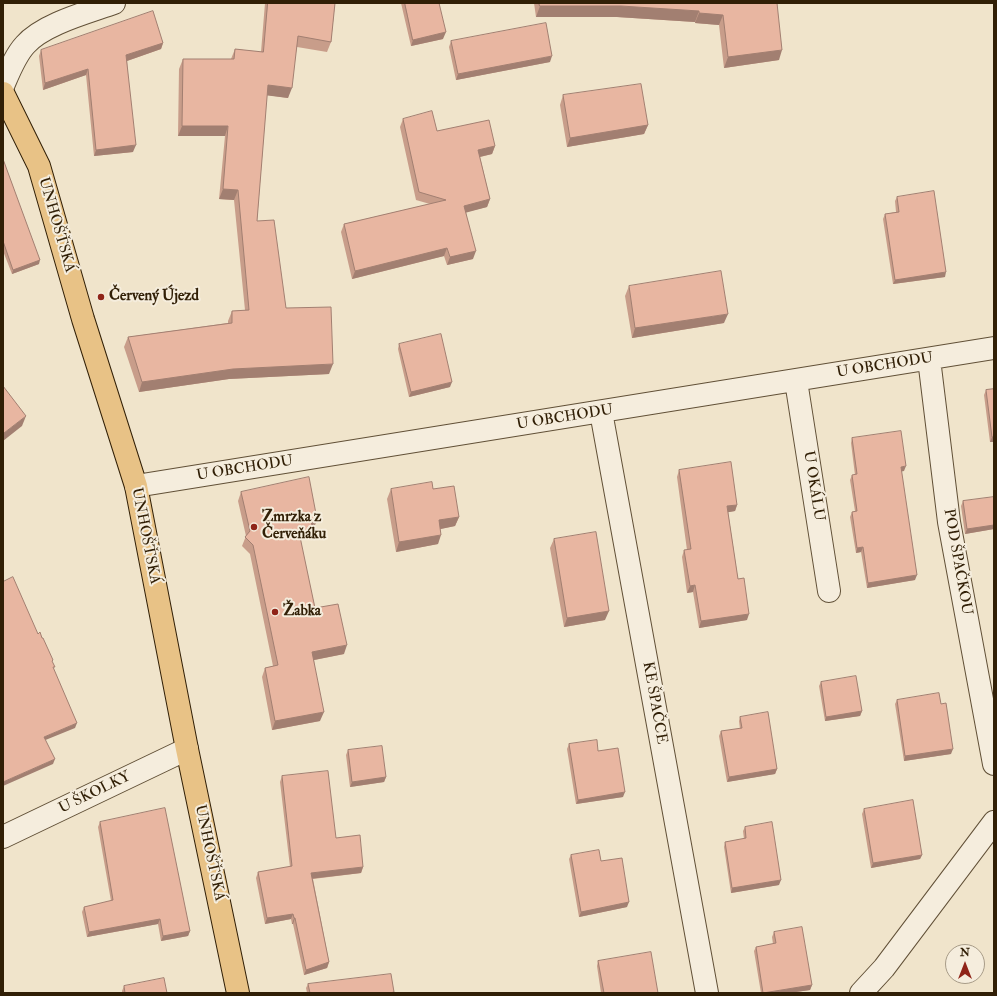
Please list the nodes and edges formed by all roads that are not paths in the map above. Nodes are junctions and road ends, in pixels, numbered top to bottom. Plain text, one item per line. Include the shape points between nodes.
1 (114, 3) edge
2 (3, 86) edge
3 (3, 92) edge
4 (994, 348) edge
5 (929, 359) junction
6 (796, 381) junction
7 (601, 412) junction
8 (136, 486) junction
9 (829, 591) dead end
10 (187, 749) junction
11 (994, 764) edge
12 (994, 822) edge
13 (3, 837) edge
14 (238, 993) edge
15 (707, 993) edge
16 (861, 993) edge

1 - 2 street via 65,21 34,36 17,56
3 - 8 main road, UNHOŠŤSKÁ via 39,166 83,319
4 - 5 street, U OBCHODU
5 - 6 street, U OBCHODU
5 - 11 street, POD ŠPAČKOU via 949,522
6 - 7 street, U OBCHODU
6 - 9 street, U OKÁLU
7 - 8 street, U OBCHODU
7 - 15 street, KE ŠPAČCE
8 - 10 main road, UNHOŠŤSKÁ
10 - 13 street, U ŠKOLKY
10 - 14 main road, UNHOŠŤSKÁ
12 - 16 street via 884,968

